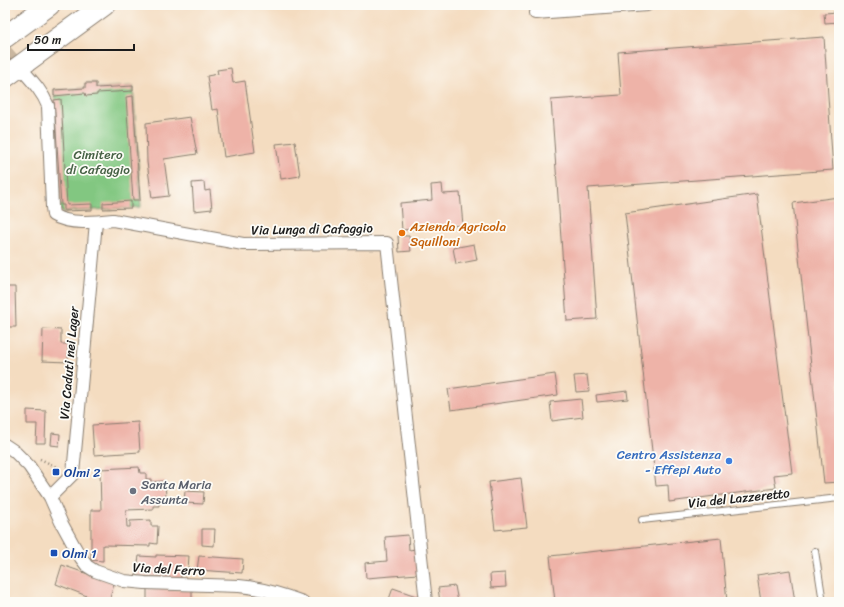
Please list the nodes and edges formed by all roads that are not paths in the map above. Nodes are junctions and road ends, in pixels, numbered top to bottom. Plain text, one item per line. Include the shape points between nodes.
1 (49, 5) edge
2 (104, 5) edge
3 (647, 5) edge
4 (535, 13) dead end
5 (5, 37) edge
6 (25, 73) tunnel mouth
7 (5, 77) edge
8 (96, 222) junction
9 (5, 445) edge
10 (50, 497) junction
11 (839, 498) edge
12 (642, 520) dead end
13 (815, 551) dead end
14 (303, 602) edge
15 (426, 602) edge
16 (823, 602) edge

1 - 5 highway
2 - 7 highway
3 - 4 street
6 - 8 street, Via Lunga di Cafaggio via 41,92 48,106 53,215 66,221
8 - 10 street, Via Caduti nei Lager via 73,474
8 - 15 street, Via Lunga di Cafaggio via 113,220 243,244 387,242
9 - 10 street, Via del Ferro via 28,466
10 - 14 street, Via del Ferro via 81,558 95,571 145,583 254,587 287,595
11 - 12 lane, Via del Lazzeretto
13 - 16 lane

